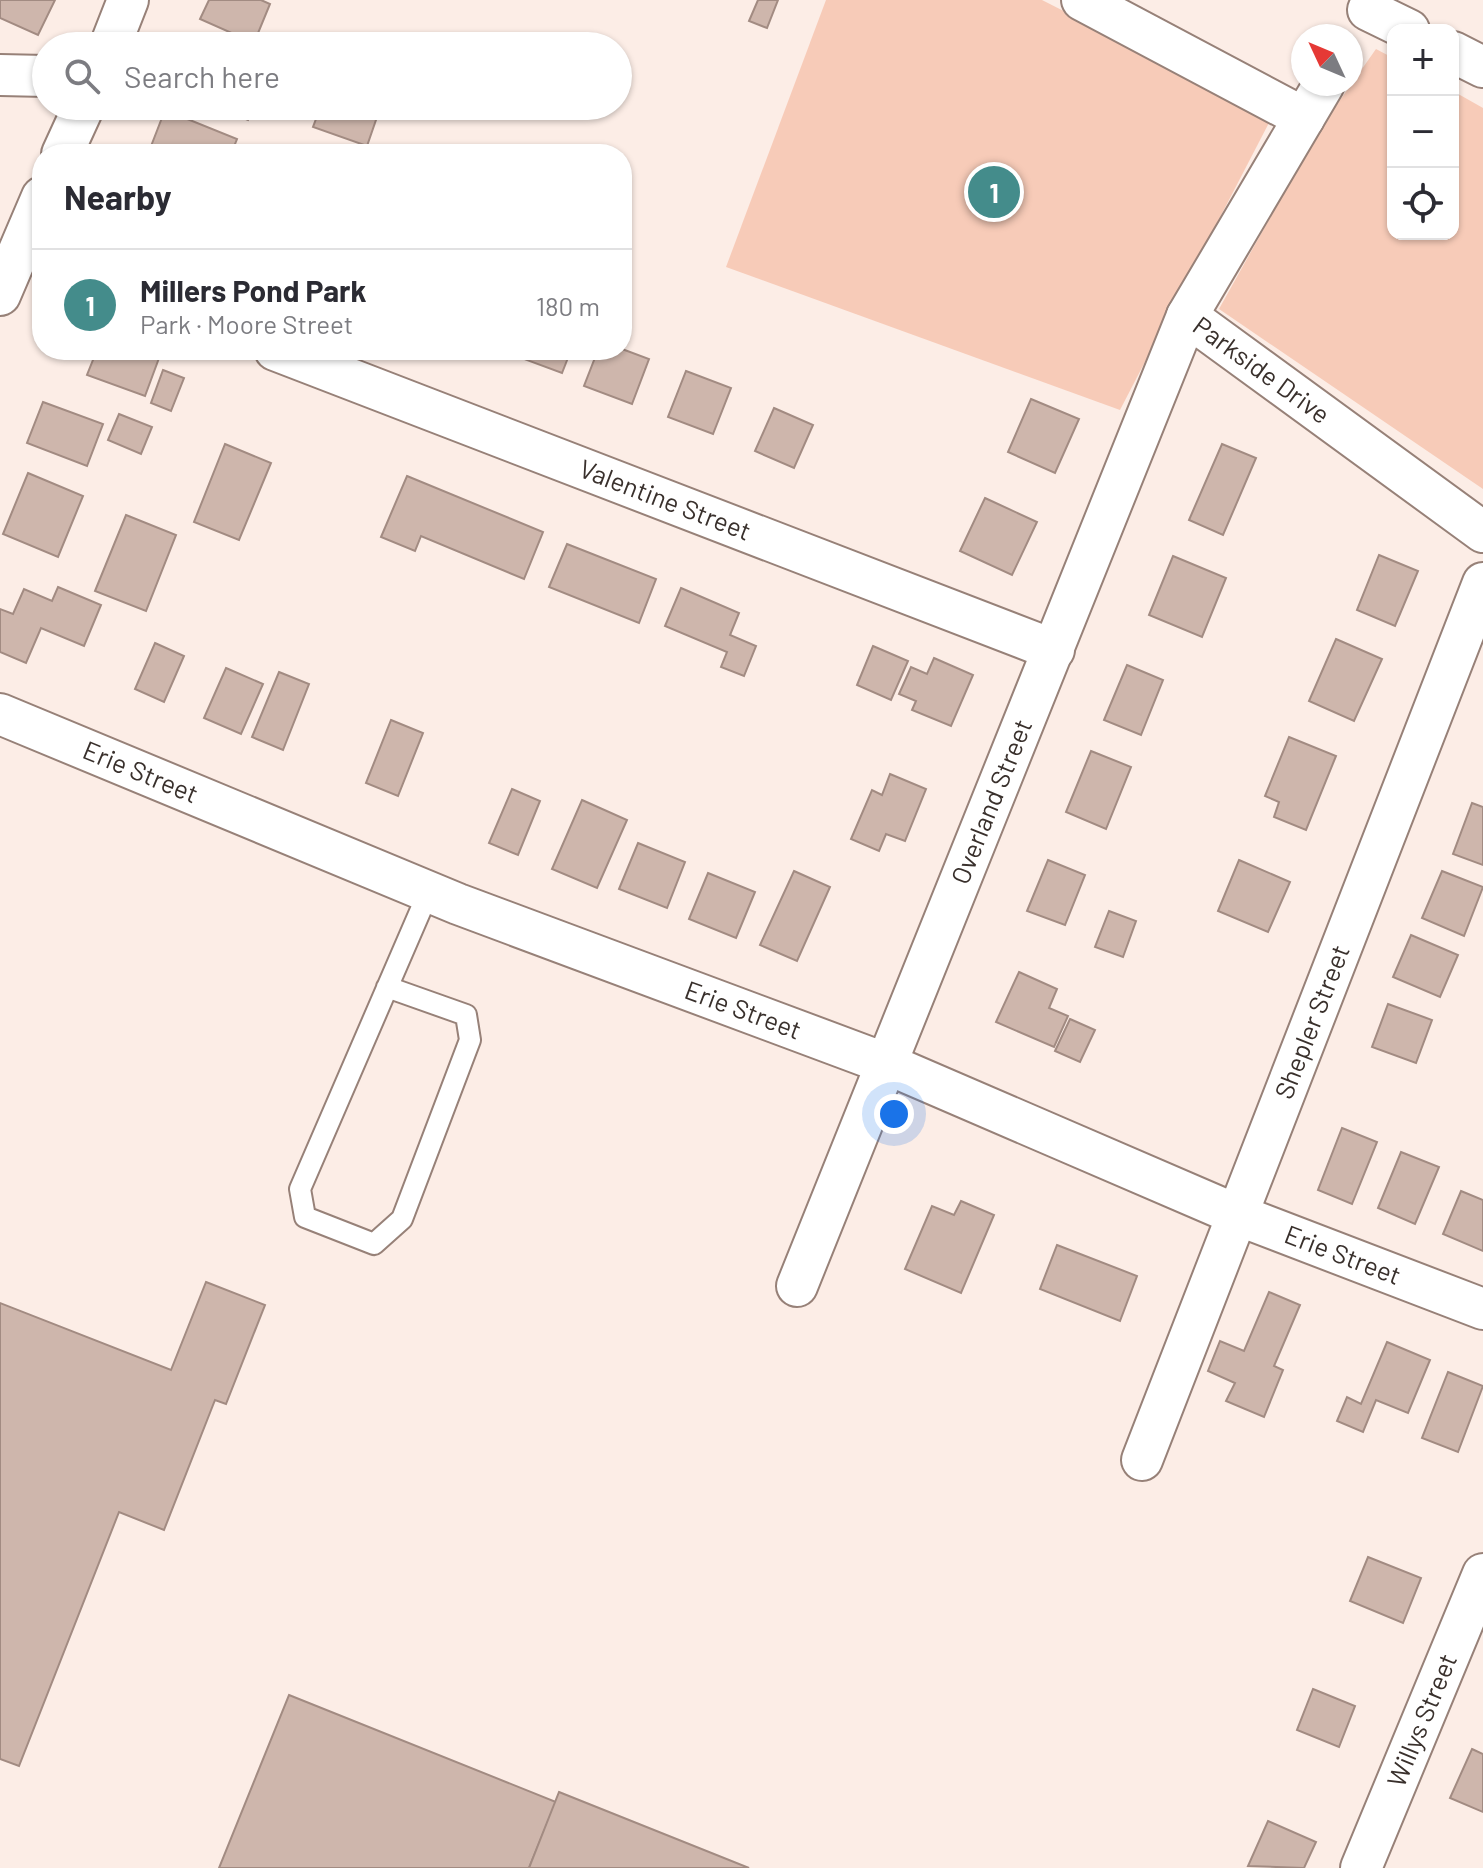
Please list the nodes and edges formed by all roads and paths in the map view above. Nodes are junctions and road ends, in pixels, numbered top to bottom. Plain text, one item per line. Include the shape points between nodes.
1 (128, 0) edge
2 (1082, 0) edge
3 (1364, 16) edge
4 (1390, 24) edge
5 (115, 32) edge
6 (1459, 55) edge
7 (1483, 67) edge
8 (0, 75) edge
9 (32, 76) edge
10 (1317, 96) edge
11 (1304, 118) junction
12 (78, 120) edge
13 (67, 144) edge
14 (30, 255) edge
15 (0, 295) edge
16 (1187, 316) junction
17 (301, 360) edge
18 (1483, 532) edge
19 (1483, 583) edge
20 (1054, 650) junction
21 (0, 714) edge
22 (429, 891) junction
23 (387, 987) junction
24 (887, 1064) junction
25 (1235, 1214) junction
26 (797, 1286) dead end
27 (1483, 1309) edge
28 (1142, 1460) dead end
29 (1483, 1574) edge
30 (1361, 1868) edge

1 - 5 street
2 - 11 street
3 - 4 street
6 - 7 street
8 - 9 street
10 - 11 street, Parkside Drive
11 - 16 street, Parkside Drive
12 - 13 street
14 - 15 street
16 - 18 street, Parkside Drive
16 - 20 street, Overland Street
17 - 20 street, Valentine Street
19 - 25 street, Shepler Street
20 - 24 street, Overland Street
21 - 22 street, Erie Street
22 - 23 lane
22 - 24 street, Erie Street
23 - 23 lane via 300,1189 305,1217 374,1244 402,1219 470,1040 466,1015
24 - 25 street, Erie Street
24 - 26 street, Overland Street
25 - 27 street, Erie Street
25 - 28 street, Shepler Street
29 - 30 street, Willys Street

